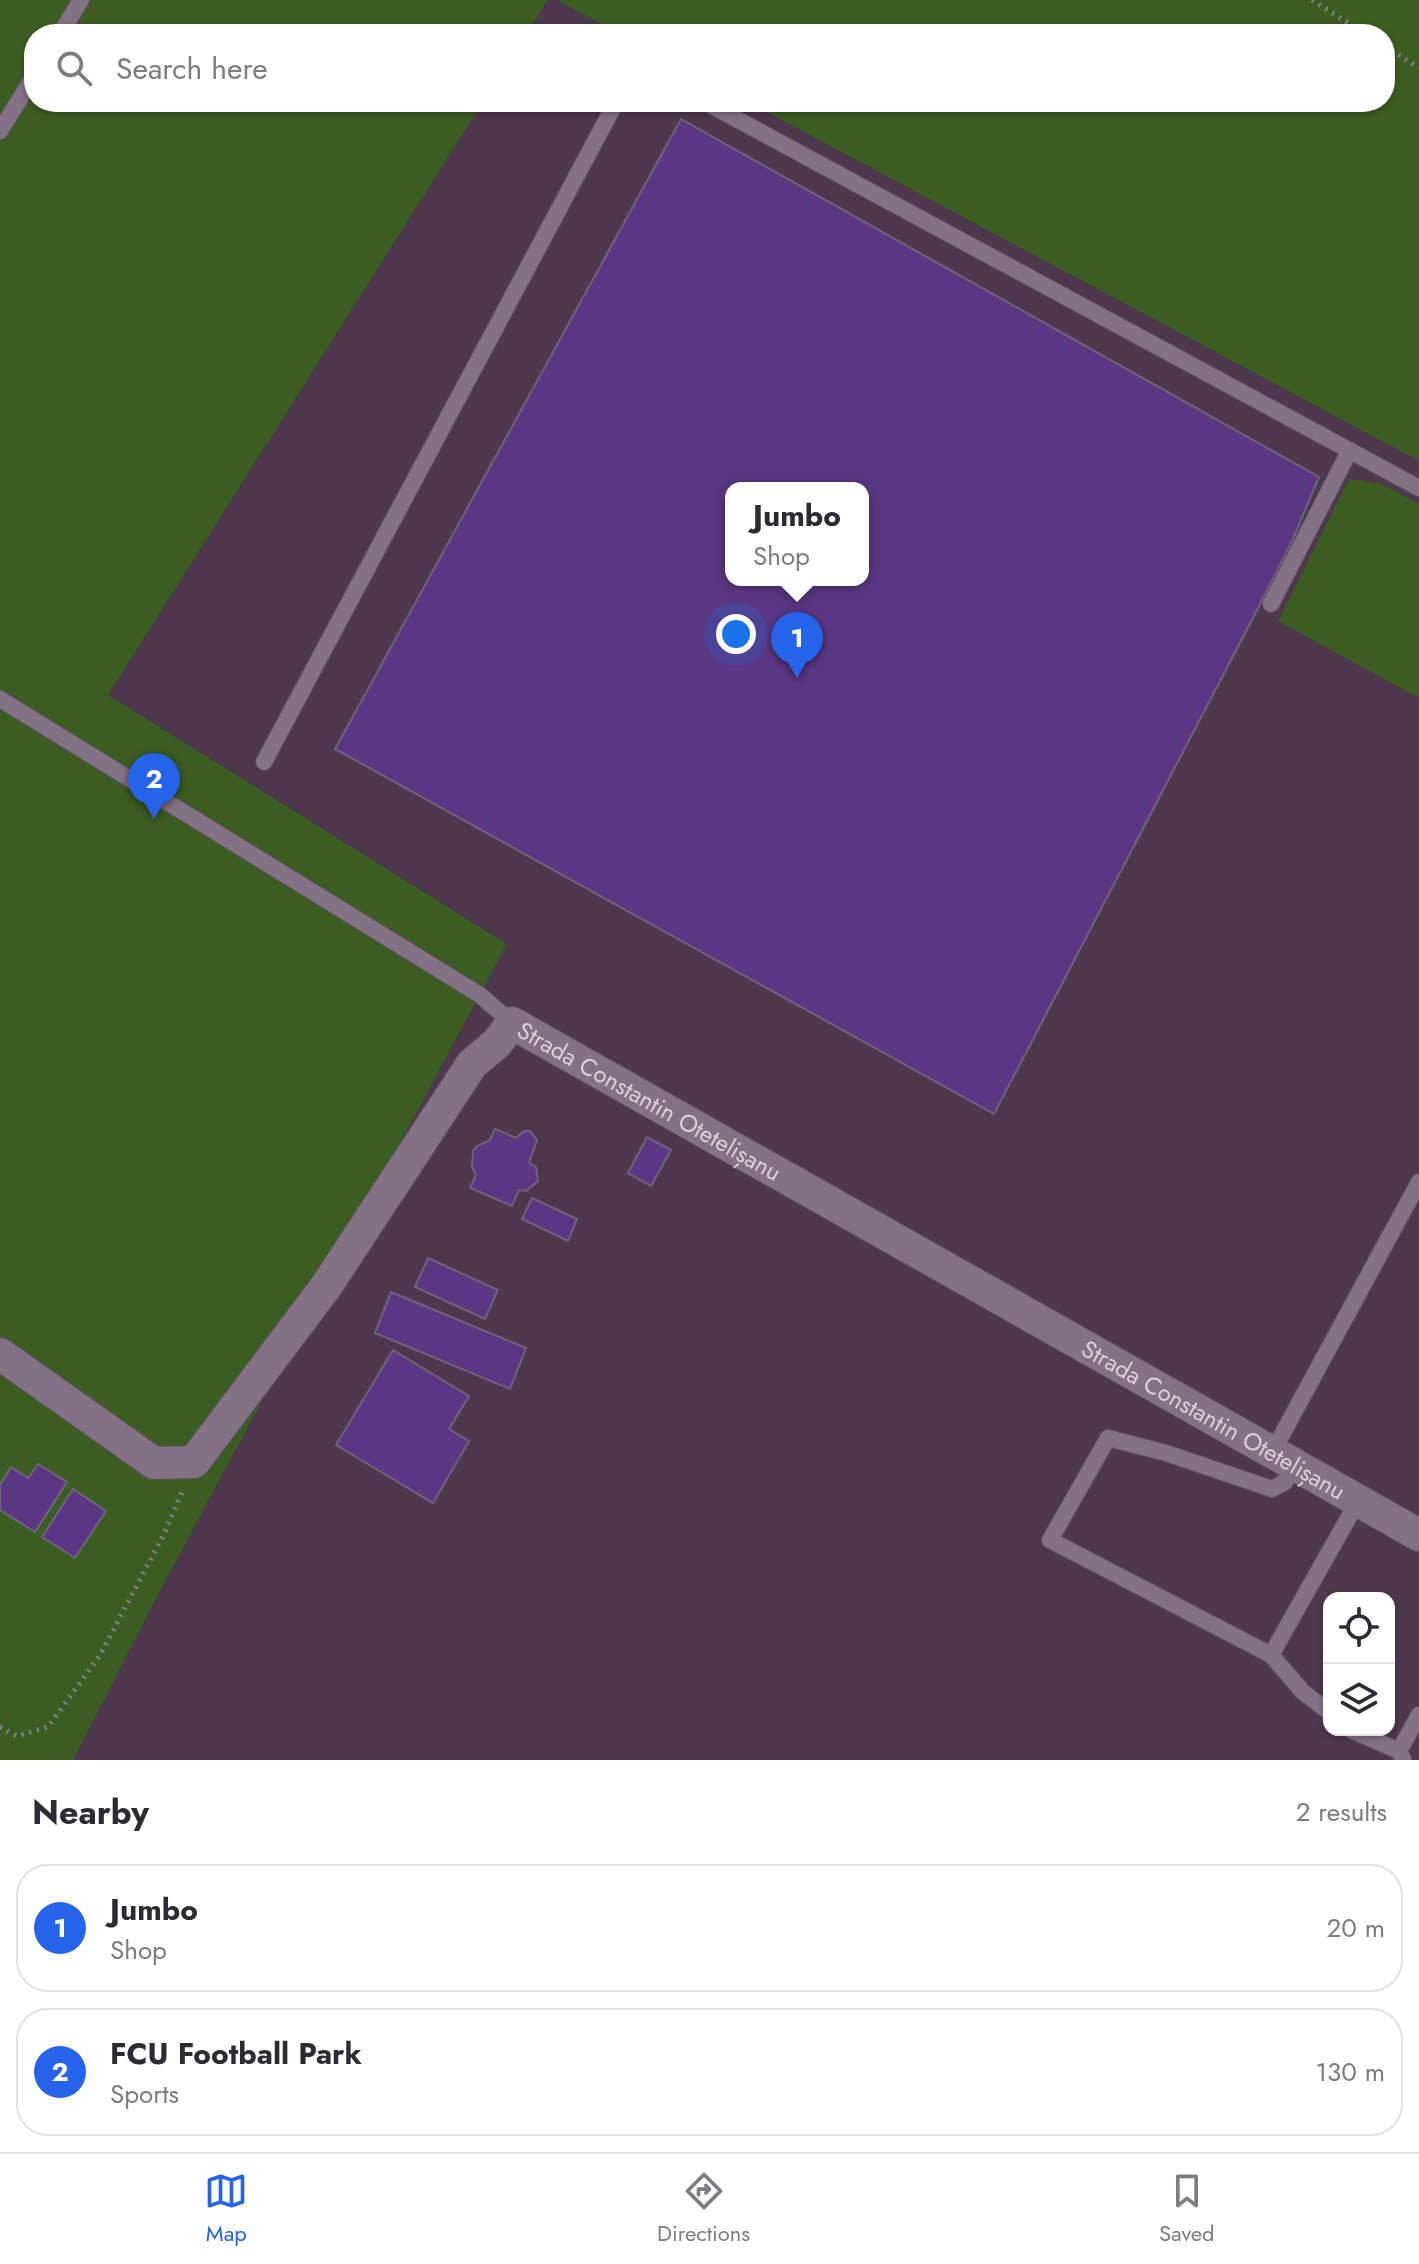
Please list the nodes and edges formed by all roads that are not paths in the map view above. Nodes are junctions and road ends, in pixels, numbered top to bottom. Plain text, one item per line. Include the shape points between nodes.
1 (81, 0) edge
2 (66, 24) edge
3 (24, 92) edge
4 (611, 112) edge
5 (724, 112) edge
6 (0, 131) edge
7 (1350, 450) junction
8 (1419, 488) edge
9 (1271, 604) dead end
10 (0, 699) edge
11 (264, 762) dead end
12 (512, 1023) junction
13 (1419, 1182) edge
14 (0, 1354) edge
15 (1283, 1458) junction
16 (1358, 1501) junction
17 (1419, 1535) edge
18 (1271, 1655) junction
19 (1323, 1707) edge
20 (1419, 1715) edge
21 (1363, 1736) edge
22 (1401, 1756) edge

1 - 2 lane
3 - 6 lane
4 - 11 lane
5 - 7 lane
7 - 8 lane
7 - 9 lane
10 - 12 lane via 480,995
12 - 14 street, Strada Constantin Otetelișanu via 472,1064 327,1285 194,1462 154,1463
12 - 15 street, Strada Constantin Otetelișanu
13 - 15 lane
15 - 16 street, Strada Constantin Otetelișanu
15 - 18 lane via 1285,1482 1272,1489 1108,1438 1050,1540
16 - 17 street, Strada Constantin Otetelișanu
16 - 18 lane
18 - 19 lane
20 - 22 lane
21 - 22 lane

